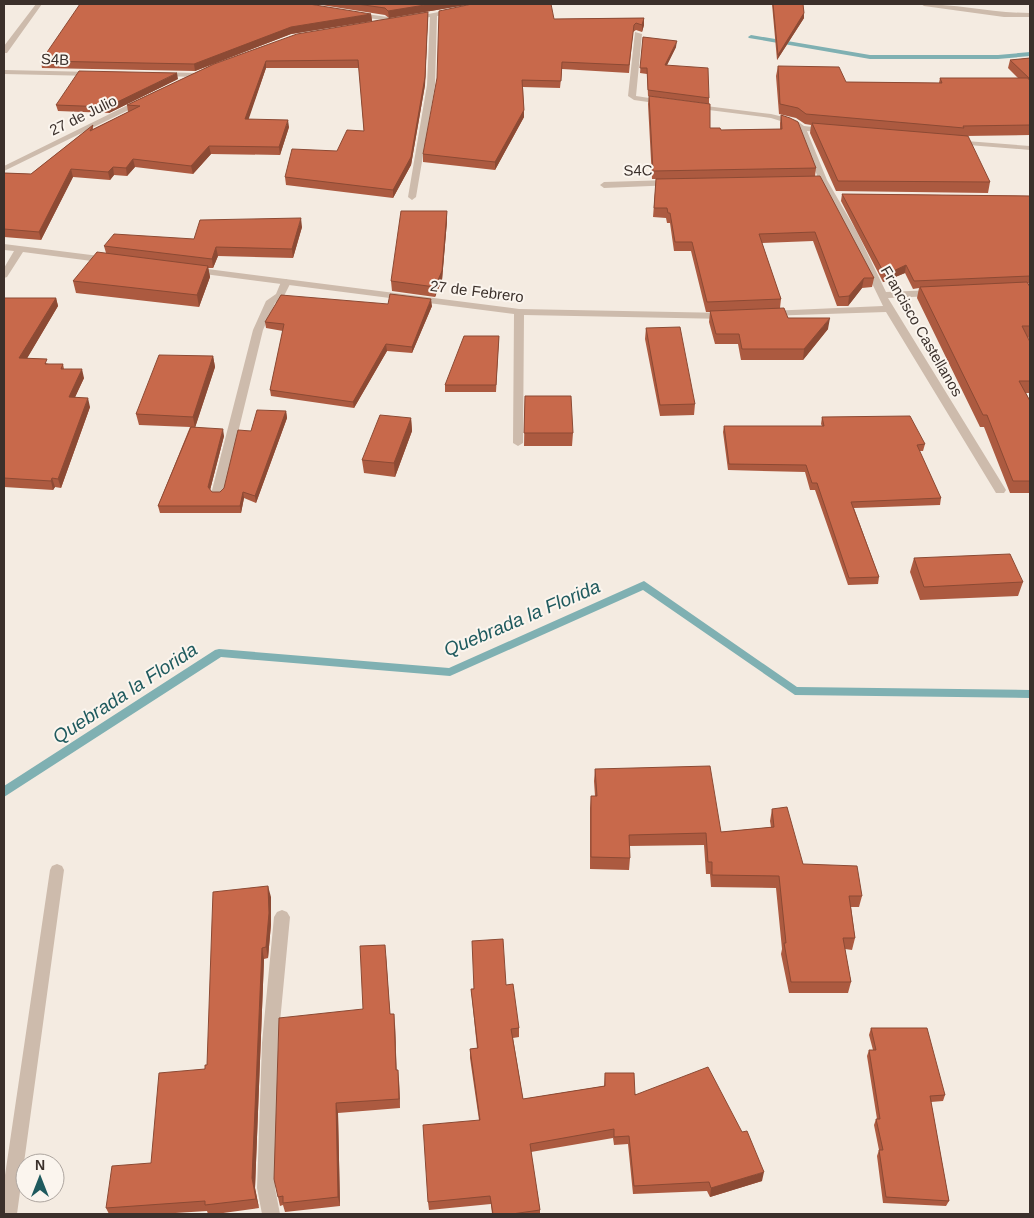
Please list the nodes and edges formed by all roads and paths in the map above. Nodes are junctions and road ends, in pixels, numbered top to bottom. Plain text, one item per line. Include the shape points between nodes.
1 (39, 4) edge
2 (924, 4) edge
3 (459, 10) edge
4 (350, 13) edge
5 (434, 14) junction
6 (1030, 15) edge
7 (395, 20) junction
8 (368, 25) edge
9 (638, 34) edge
10 (4, 51) edge
11 (4, 72) edge
12 (101, 74) edge
13 (154, 74) edge
14 (179, 84) edge
15 (153, 96) edge
16 (802, 128) junction
17 (832, 131) edge
18 (951, 142) edge
19 (1030, 148) edge
20 (4, 169) edge
21 (813, 180) edge
22 (823, 180) junction
23 (683, 183) edge
24 (604, 185) dead end
25 (832, 196) junction
26 (845, 196) edge
27 (412, 197) dead end
28 (4, 247) edge
29 (21, 248) junction
30 (119, 261) edge
31 (178, 268) edge
32 (4, 275) edge
33 (286, 282) junction
34 (941, 292) edge
35 (882, 295) junction
36 (889, 309) junction
37 (519, 312) junction
38 (734, 315) edge
39 (754, 315) edge
40 (518, 443) dead end
41 (1000, 490) dead end
42 (217, 494) edge
43 (57, 870) dead end
44 (282, 917) dead end
45 (8, 1214) edge
46 (271, 1214) edge

1 - 10 street
2 - 6 street via 1004,15
3 - 5 street
4 - 7 street
5 - 7 street
5 - 27 street via 431,85
7 - 8 street
9 - 16 street via 634,98 771,116
11 - 12 street, S4B
13 - 14 street via 200,74
15 - 20 street, 27 de Julio
16 - 17 street
16 - 22 street, Francisco Castellanos
18 - 19 street
21 - 22 street
22 - 25 street, Francisco Castellanos
23 - 24 street, S4C
25 - 26 street
25 - 35 street, Francisco Castellanos
28 - 29 street
29 - 30 street
29 - 32 street
31 - 33 street, 27 de Febrero
33 - 37 street, 27 de Febrero
33 - 42 street via 280,296 271,301 258,330
34 - 35 street
35 - 36 street, Francisco Castellanos
36 - 39 street
36 - 41 street, Francisco Castellanos
37 - 38 street, 27 de Febrero
37 - 40 street
43 - 45 street
44 - 46 street via 270,1052 266,1188

